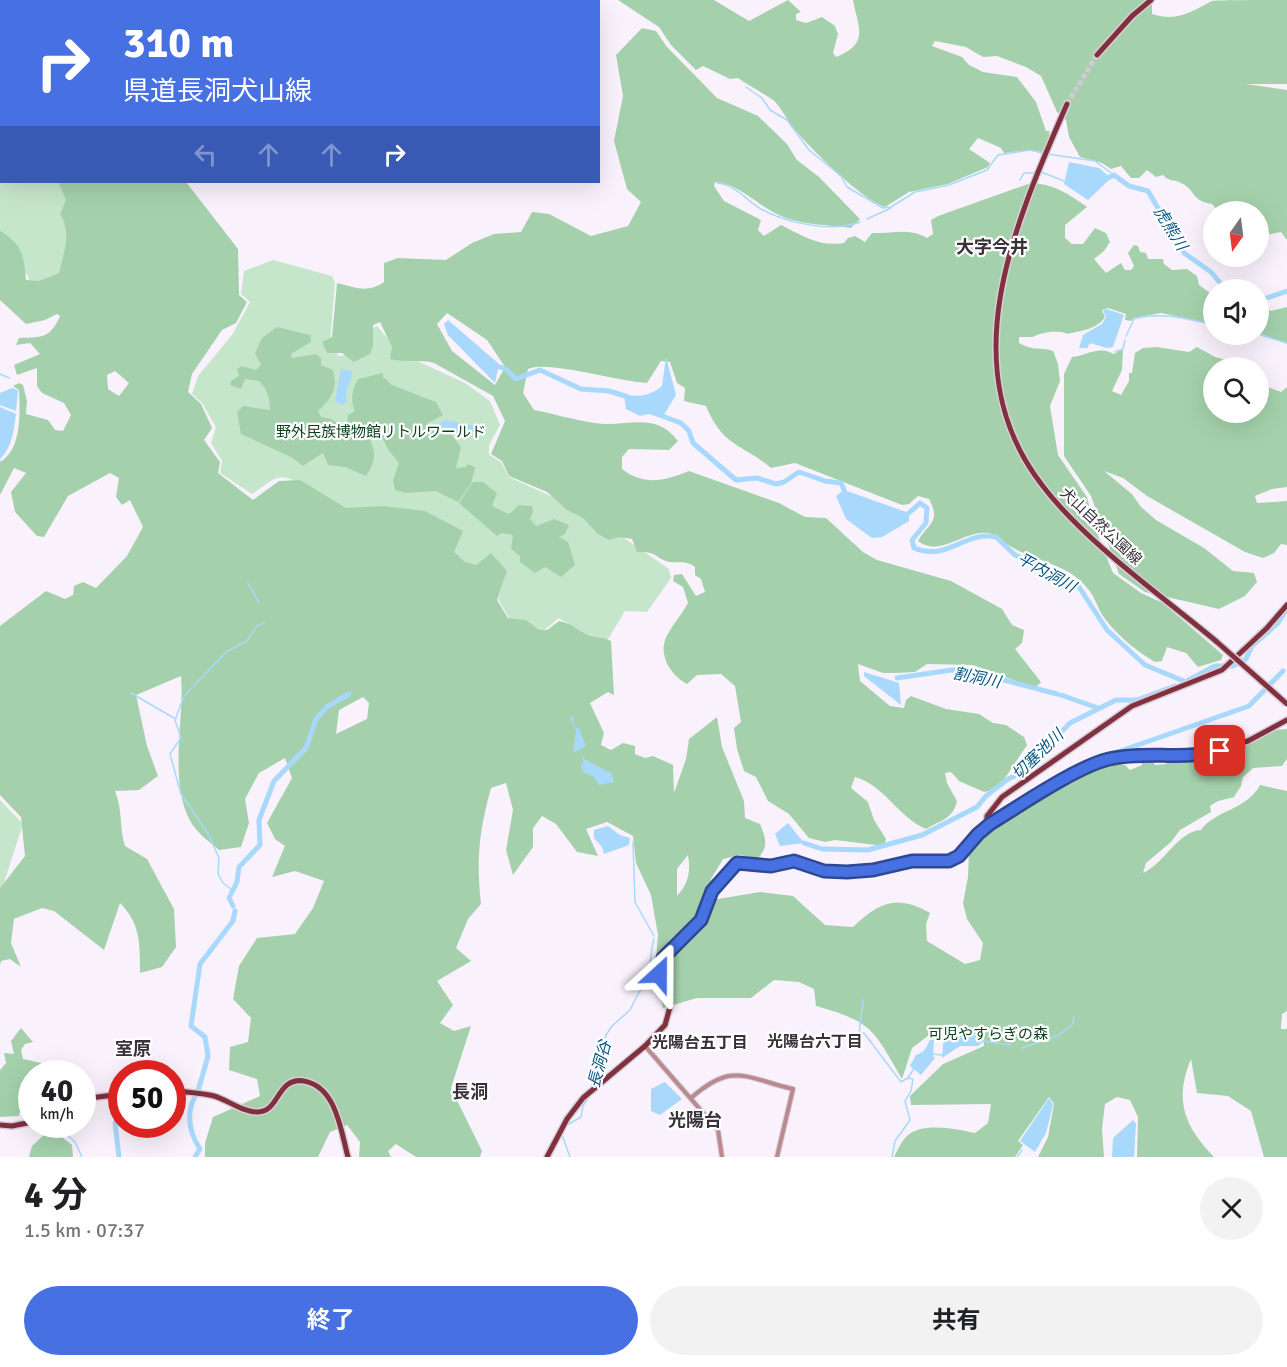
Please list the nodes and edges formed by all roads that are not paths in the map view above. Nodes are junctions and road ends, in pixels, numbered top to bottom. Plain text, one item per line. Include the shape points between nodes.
1 (1151, 0) edge
2 (1097, 55) tunnel mouth
3 (1067, 104) tunnel mouth
4 (1287, 605) edge
5 (1287, 704) edge
6 (1287, 720) edge
7 (987, 827) junction
8 (645, 1046) junction
9 (186, 1093) edge
10 (691, 1098) junction
11 (0, 1125) edge
12 (18, 1125) edge
13 (348, 1157) edge
14 (547, 1157) edge
15 (722, 1157) edge
16 (777, 1157) edge

1 - 2 main road
3 - 5 main road, 犬山自然公園線, bridge via 1008,264 996,319 998,385 1008,426 1031,469 1060,507
4 - 7 main road via 1268,628 1225,666 1128,708 999,800 987,816
6 - 7 main road via 1248,741 1206,754 1180,758 1121,757 1096,763
7 - 8 main road via 949,861 912,861 847,872 824,871 794,861 771,866 737,863 712,891 702,918 661,961 659,974 670,1015
8 - 10 street
8 - 14 main road via 592,1090 567,1119
9 - 13 main road via 214,1096 261,1112 273,1105 287,1085 294,1081 309,1082 333,1106
10 - 15 street via 717,1130
10 - 16 street via 716,1078 732,1075 794,1089
11 - 12 main road

